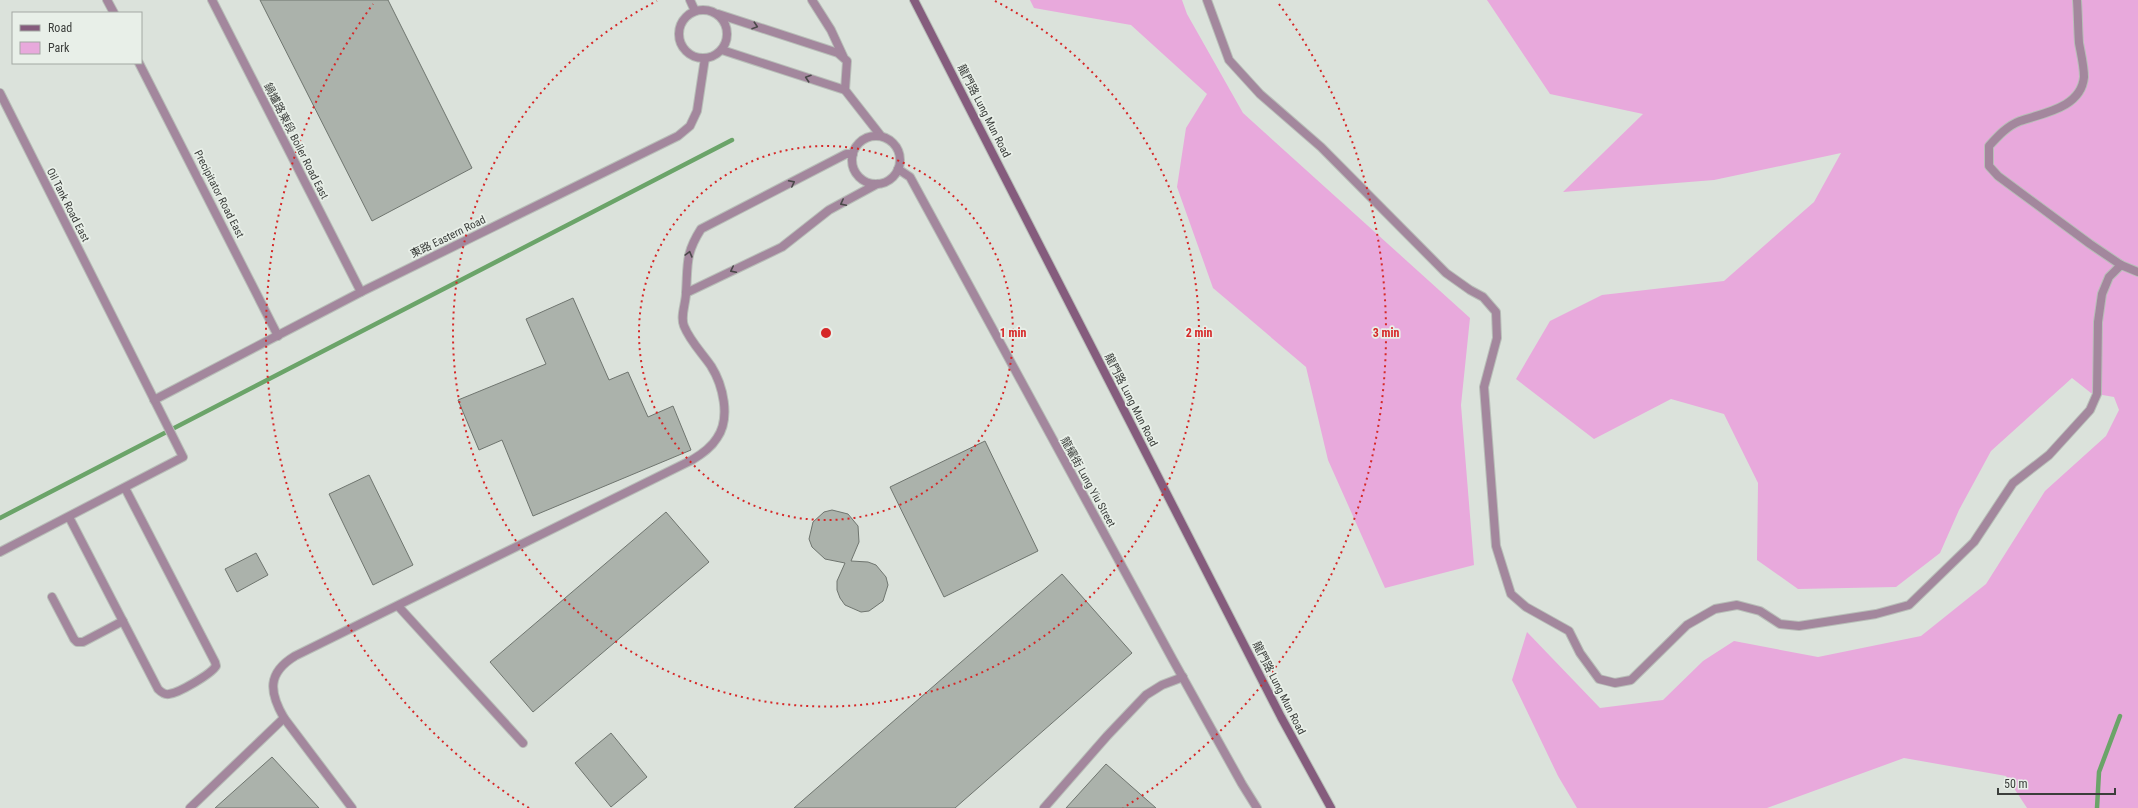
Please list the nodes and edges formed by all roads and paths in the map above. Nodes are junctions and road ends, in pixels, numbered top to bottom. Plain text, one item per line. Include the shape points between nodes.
1 (107, 0) edge
2 (212, 0) edge
3 (690, 0) edge
4 (812, 0) edge
5 (914, 0) edge
6 (1207, 0) edge
7 (2077, 0) edge
8 (695, 11) junction
9 (113, 12) edge
10 (718, 14) junction
11 (722, 50) junction
12 (844, 56) junction
13 (705, 58) junction
14 (140, 64) edge
15 (845, 90) junction
16 (0, 93) edge
17 (881, 136) junction
18 (853, 154) junction
19 (898, 169) junction
20 (877, 184) junction
21 (2121, 265) junction
22 (2138, 272) edge
23 (361, 292) junction
24 (686, 293) junction
25 (278, 336) junction
26 (154, 400) junction
27 (125, 488) junction
28 (69, 516) junction
29 (0, 552) edge
30 (52, 597) dead end
31 (398, 606) junction
32 (123, 621) junction
33 (1182, 677) junction
34 (284, 718) junction
35 (523, 743) dead end
36 (190, 808) edge
37 (352, 808) edge
38 (1044, 808) edge
39 (1257, 808) edge
40 (1331, 808) edge

1 - 9 street
2 - 23 street, 鍋爐路東段 Boiler Road East
3 - 8 street
4 - 12 street
5 - 40 street, 龍門路 Lung Mun Road via 1281,717
6 - 21 street via 1228,60 1260,94 1321,147 1446,273 1483,297 1496,312 1497,338 1484,387 1496,546 1511,594 1526,607 1569,631 1580,653 1599,679 1615,683 1631,680 1687,625 1715,609 1737,605 1760,611 1780,624 1799,626 1876,614 1909,605 1974,542 2013,483 2050,455 2090,410 2097,394 2098,322 2102,294 2109,277
7 - 21 street via 2084,76 2080,90 2063,106 2050,113 2019,122 2001,133 1989,146 1989,166 1998,176
8 - 10 street via 711,10
8 - 13 street via 683,20 680,42 690,54
10 - 11 street via 727,27 728,35
10 -> 12 street
11 - 13 street
15 -> 11 street
12 - 15 street via 847,61
13 - 23 street, 東路 Eastern Road via 697,111 690,126 678,136
14 - 25 street, Precipitator Road East
15 - 17 street
16 - 26 street, Oil Tank Road East
17 - 18 street via 863,139 857,144
17 - 19 street via 898,149
18 - 20 street via 856,174
24 -> 18 street via 686,266 692,244 701,229 846,154
19 - 20 street via 892,178
19 - 33 street, 龍耀街 Lung Yiu Street via 910,177
20 -> 24 street via 829,210 782,247
21 - 22 street
23 - 25 street, 東路 Eastern Road
24 - 31 street via 683,324 712,367 720,385 724,405 718,437 708,450
25 - 26 street, 東路 Eastern Road
26 - 27 street via 183,457
27 - 28 street
27 - 32 street via 216,666 211,673 170,694 162,692 158,689
28 - 29 street
28 - 32 street
30 - 32 street via 77,642 83,642
31 - 34 street via 284,663 274,678 273,692
31 - 35 street
33 - 38 street via 1146,695
33 - 39 street, 龍耀街 Lung Yiu Street
34 - 36 street
34 - 37 street

